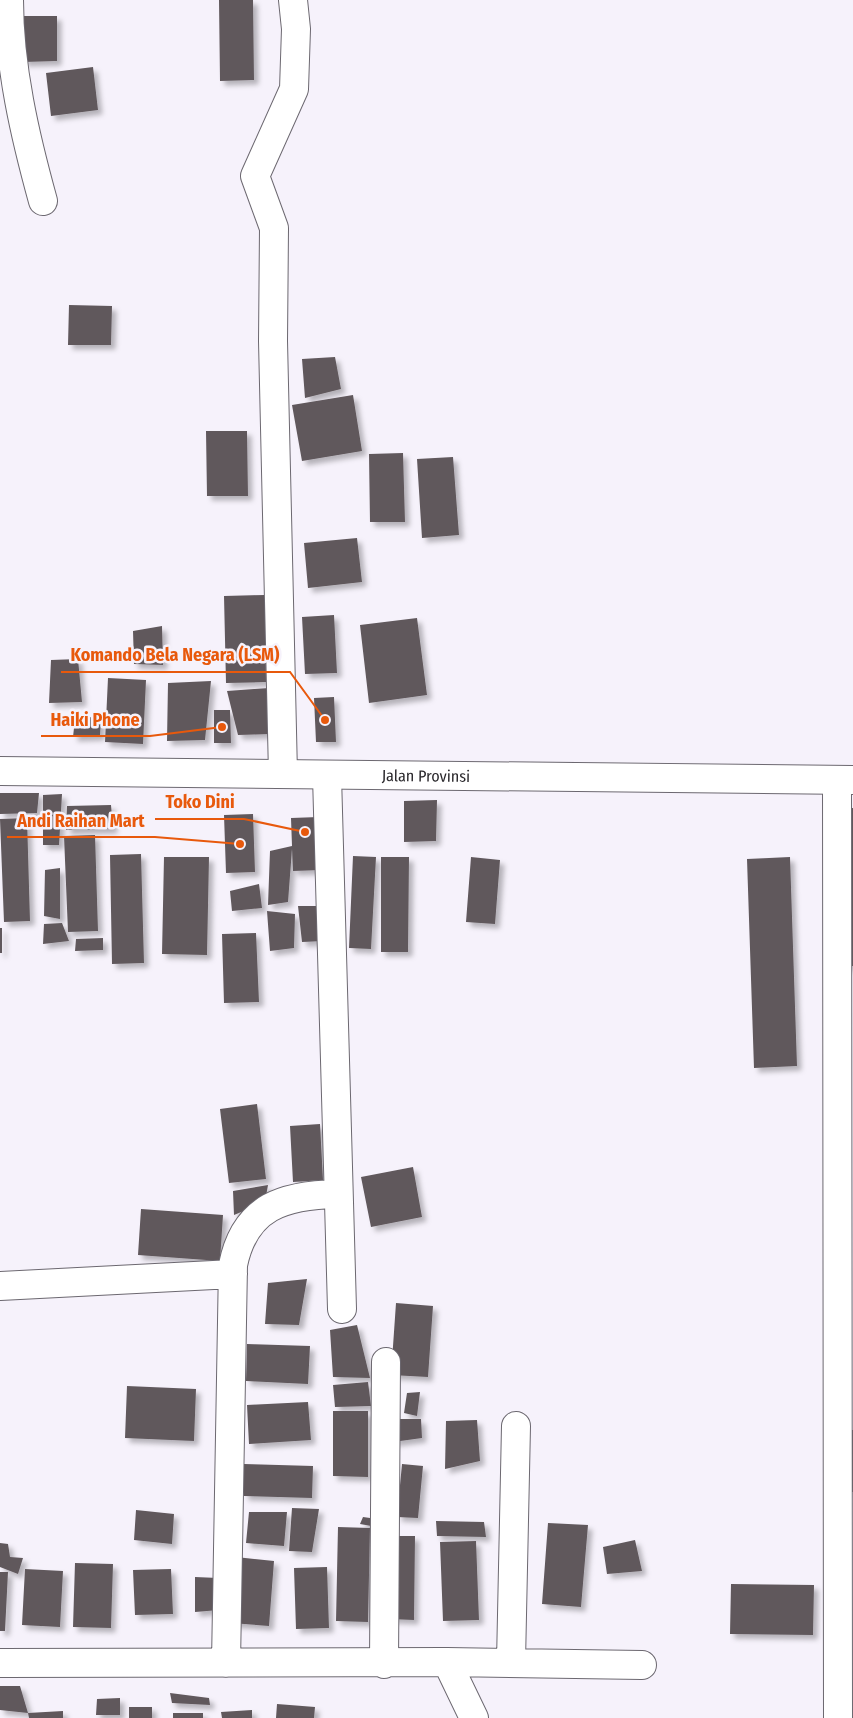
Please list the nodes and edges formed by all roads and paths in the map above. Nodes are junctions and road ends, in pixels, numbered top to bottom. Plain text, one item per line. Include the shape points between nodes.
1 (9, 0) edge
2 (293, 0) edge
3 (43, 201) dead end
4 (0, 771) edge
5 (282, 774) junction
6 (327, 776) junction
7 (845, 780) edge
8 (845, 1083) edge
9 (338, 1194) junction
10 (232, 1274) junction
11 (0, 1286) edge
12 (342, 1309) dead end
13 (386, 1362) dead end
14 (516, 1426) dead end
15 (846, 1530) edge
16 (846, 1637) edge
17 (447, 1662) junction
18 (511, 1662) junction
19 (0, 1663) edge
20 (226, 1663) junction
21 (384, 1664) junction
22 (642, 1664) dead end
23 (474, 1718) edge
24 (838, 1718) edge

1 - 3 street via 12,54
2 - 5 street via 296,29 294,89 255,176 274,228 273,351
4 - 5 street, Jalan Provinsi
5 - 6 street, Jalan Provinsi
6 - 7 street, Jalan Provinsi
6 - 9 street
7 - 8 street
8 - 15 street
9 - 10 street via 300,1196 267,1209 248,1226 235,1253
9 - 12 street
10 - 11 street
10 - 20 street
13 - 21 street
14 - 18 street
15 - 16 street
16 - 24 street
17 - 18 street
17 - 21 street
17 - 23 street
18 - 22 street
19 - 20 street
20 - 21 street

